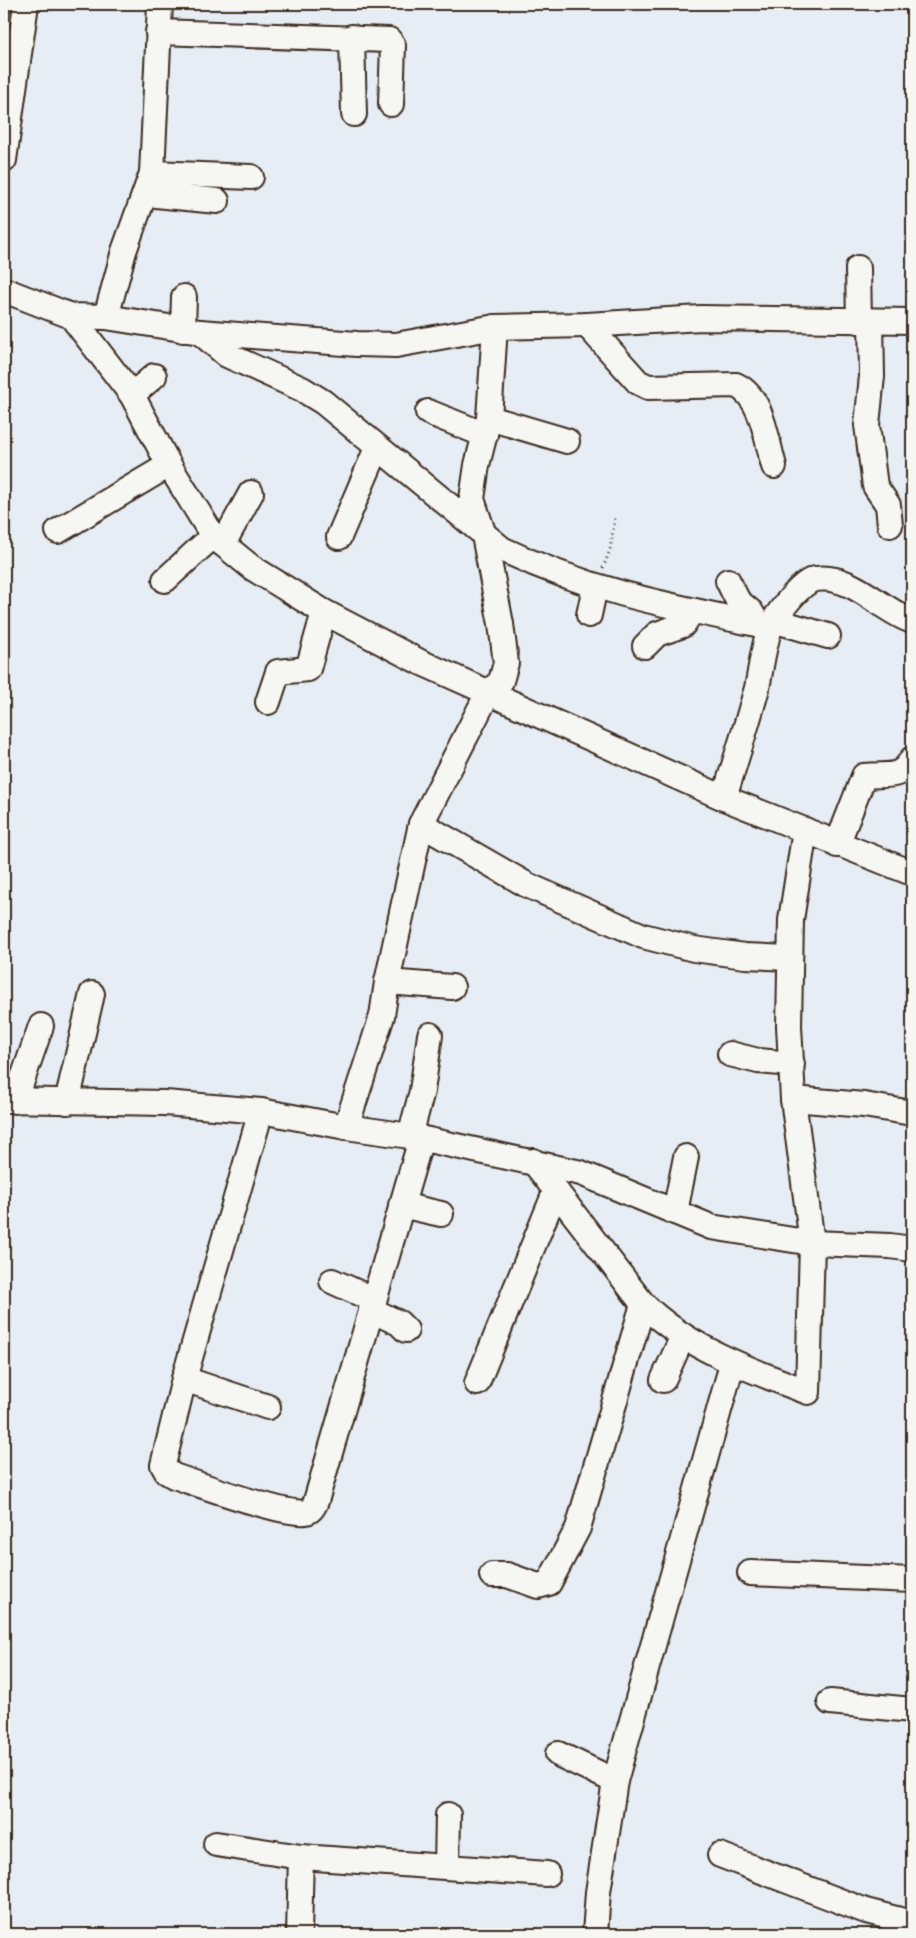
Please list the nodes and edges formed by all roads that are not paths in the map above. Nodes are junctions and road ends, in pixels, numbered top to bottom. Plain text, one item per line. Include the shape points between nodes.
1 (26, 4) edge
2 (160, 4) edge
3 (158, 32) junction
4 (352, 38) junction
5 (391, 104) dead end
6 (354, 114) dead end
7 (4, 160) edge
8 (251, 177) dead end
9 (149, 183) junction
10 (217, 201) dead end
11 (858, 268) dead end
12 (4, 290) edge
13 (184, 297) dead end
14 (71, 316) junction
15 (106, 317) junction
16 (865, 321) junction
17 (912, 321) edge
18 (586, 325) junction
19 (495, 327) junction
20 (192, 331) junction
21 (154, 376) dead end
22 (132, 395) junction
23 (428, 412) dead end
24 (487, 426) junction
25 (567, 441) dead end
26 (377, 448) junction
27 (169, 465) junction
28 (774, 466) dead end
29 (251, 493) dead end
30 (890, 525) dead end
31 (58, 531) dead end
32 (484, 535) junction
33 (339, 537) dead end
34 (218, 540) junction
35 (165, 580) dead end
36 (728, 582) dead end
37 (595, 587) junction
38 (692, 611) junction
39 (324, 612) junction
40 (589, 615) dead end
41 (912, 621) edge
42 (768, 624) junction
43 (828, 636) dead end
44 (645, 646) dead end
45 (488, 693) junction
46 (268, 702) dead end
47 (912, 759) edge
48 (724, 798) junction
49 (422, 824) junction
50 (804, 830) junction
51 (837, 845) junction
52 (912, 873) edge
53 (790, 958) junction
54 (387, 982) junction
55 (452, 987) dead end
56 (92, 994) dead end
57 (41, 1026) dead end
58 (430, 1035) dead end
59 (730, 1054) dead end
60 (792, 1064) junction
61 (9, 1100) edge
62 (793, 1100) junction
63 (67, 1102) junction
64 (261, 1111) junction
65 (912, 1113) edge
66 (346, 1127) junction
67 (415, 1137) junction
68 (686, 1157) dead end
69 (533, 1161) junction
70 (556, 1190) junction
71 (402, 1206) junction
72 (675, 1212) junction
73 (441, 1214) dead end
74 (812, 1243) junction
75 (912, 1249) edge
76 (332, 1281) dead end
77 (643, 1304) junction
78 (372, 1305) junction
79 (406, 1330) dead end
80 (684, 1336) junction
81 (732, 1364) junction
82 (184, 1379) junction
83 (663, 1380) dead end
84 (477, 1383) dead end
85 (268, 1407) dead end
86 (750, 1573) dead end
87 (492, 1575) dead end
88 (912, 1580) edge
89 (830, 1702) dead end
90 (912, 1710) edge
91 (558, 1754) dead end
92 (615, 1781) junction
93 (448, 1815) dead end
94 (216, 1844) dead end
95 (720, 1855) dead end
96 (301, 1856) junction
97 (447, 1867) junction
98 (547, 1874) dead end
99 (912, 1923) edge
100 (299, 1934) edge
101 (595, 1934) edge

1 - 7 street
2 - 3 street
3 - 4 street
3 - 9 street
4 - 5 street via 381,38 394,45
4 - 6 street
8 - 9 street
9 - 10 street
9 - 15 street via 124,251
11 - 16 street
12 - 14 street
13 - 20 street
14 - 15 street
14 - 22 street
15 - 20 street
16 - 17 street
16 - 18 street via 701,318
16 - 30 street via 872,376 867,425 875,486 888,505
18 - 19 street
18 - 28 street via 638,382 648,387 736,385 746,390 759,413
19 - 20 street via 396,345
19 - 24 street
20 - 26 street via 226,356 302,389 323,402
21 - 22 street
22 - 27 street
23 - 24 street
24 - 25 street
24 - 32 street via 472,499
26 - 32 street
26 - 33 street
27 - 31 street
27 - 34 street
29 - 34 street
32 - 37 street via 529,562
32 - 45 street via 506,662 501,681
34 - 35 street
34 - 39 street via 251,567
36 - 42 street via 738,601
37 - 38 street via 645,602
37 - 40 street
38 - 42 street
38 - 44 street via 683,625 657,634
39 - 45 street
39 - 46 street via 308,669 278,672
41 - 42 street via 855,586 816,579 797,591
42 - 43 street
42 - 48 street via 752,707
45 - 48 street
45 - 49 street
47 - 51 street via 900,774 864,776
48 - 50 street
49 - 53 street via 528,885 612,911 643,936 694,949
49 - 54 street
50 - 51 street
50 - 53 street via 791,920
51 - 52 street
53 - 60 street
54 - 55 street
54 - 66 street via 382,1016
56 - 63 street
57 - 61 street
58 - 67 street
59 - 60 street
60 - 62 street
61 - 63 street
62 - 65 street via 864,1104
62 - 74 street
63 - 64 street via 165,1103
64 - 66 street
64 - 82 street
66 - 67 street
67 - 69 street
67 - 71 street
68 - 72 street
69 - 70 street
69 - 72 street via 581,1172
70 - 77 street
70 - 84 street
71 - 73 street
71 - 78 street
72 - 74 street via 711,1227
74 - 75 street
74 - 81 street via 808,1392
76 - 78 street
77 - 80 street
77 - 87 street via 578,1528 549,1583 538,1586 507,1575
78 - 79 street
78 - 82 street via 316,1501 307,1512 283,1510 167,1472 163,1457
80 - 81 street
80 - 83 street
81 - 92 street
82 - 85 street
86 - 88 street
89 - 90 street
91 - 92 street
92 - 101 street via 600,1874
93 - 97 street
94 - 96 street
95 - 99 street via 866,1911
96 - 97 street
96 - 100 street
97 - 98 street

